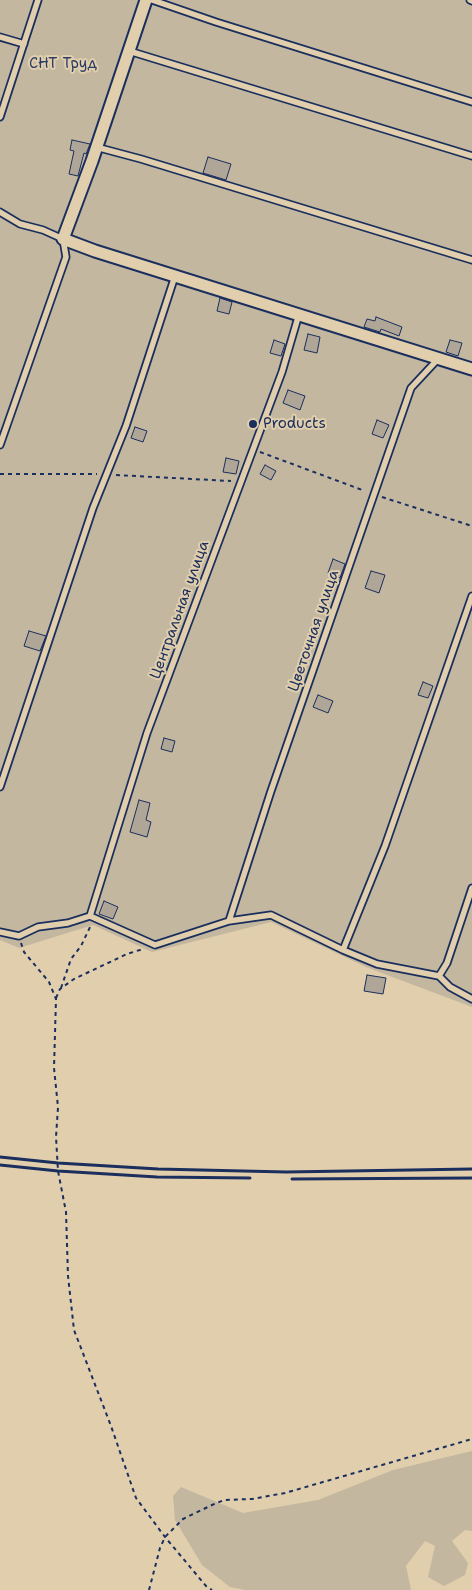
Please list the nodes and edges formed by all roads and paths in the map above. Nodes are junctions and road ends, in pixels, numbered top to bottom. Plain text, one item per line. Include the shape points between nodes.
1 (38, 0) edge
2 (146, 0) edge
3 (152, 0) edge
4 (0, 37) edge
5 (24, 44) junction
6 (129, 51) junction
7 (472, 102) edge
8 (0, 117) edge
9 (96, 147) junction
10 (472, 156) edge
11 (0, 212) edge
12 (63, 239) junction
13 (472, 260) edge
14 (175, 276) junction
15 (299, 314) junction
16 (438, 358) junction
17 (472, 369) edge
18 (0, 444) edge
19 (253, 450) junction
20 (0, 474) edge
21 (106, 474) junction
22 (241, 482) junction
23 (375, 494) junction
24 (472, 526) edge
25 (472, 596) edge
26 (0, 787) edge
27 (472, 888) edge
28 (90, 916) junction
29 (229, 921) junction
30 (0, 932) edge
31 (19, 936) junction
32 (155, 944) junction
33 (343, 950) junction
34 (439, 976) junction
35 (60, 989) junction
36 (56, 999) junction
37 (472, 999) edge
38 (472, 1439) edge
39 (165, 1537) junction
40 (149, 1590) edge
41 (212, 1590) edge

1 - 5 lane
2 - 6 street
3 - 7 lane
4 - 5 lane
5 - 8 lane
6 - 9 street
6 - 10 lane
9 - 12 street
9 - 13 lane
11 - 12 lane via 20,224
12 - 14 street
12 - 18 lane via 66,257
14 - 15 street
14 - 21 lane via 126,426
15 - 16 street
15 - 19 lane, Центральная улица
16 - 17 street
16 - 23 lane, Цветочная улица via 411,388
19 - 22 lane, Центральная улица
19 - 23 path
20 - 21 path
21 - 22 path
21 - 26 lane
22 - 28 lane, Центральная улица via 148,734
23 - 24 path
23 - 29 lane, Цветочная улица
25 - 33 lane via 385,846
27 - 34 lane via 447,963
28 - 31 lane via 38,927
28 - 32 lane
28 - 35 path via 90,928 71,959
29 - 32 lane
29 - 33 lane via 271,915
30 - 31 lane
31 - 36 path via 24,952 48,982
32 - 35 path via 127,954
33 - 34 lane via 377,964
34 - 37 lane via 450,987
35 - 36 path
36 - 39 path via 56,1137 58,1171 66,1212 74,1330 136,1498
38 - 39 path via 285,1493 224,1500 183,1519
39 - 40 path
39 - 41 path

